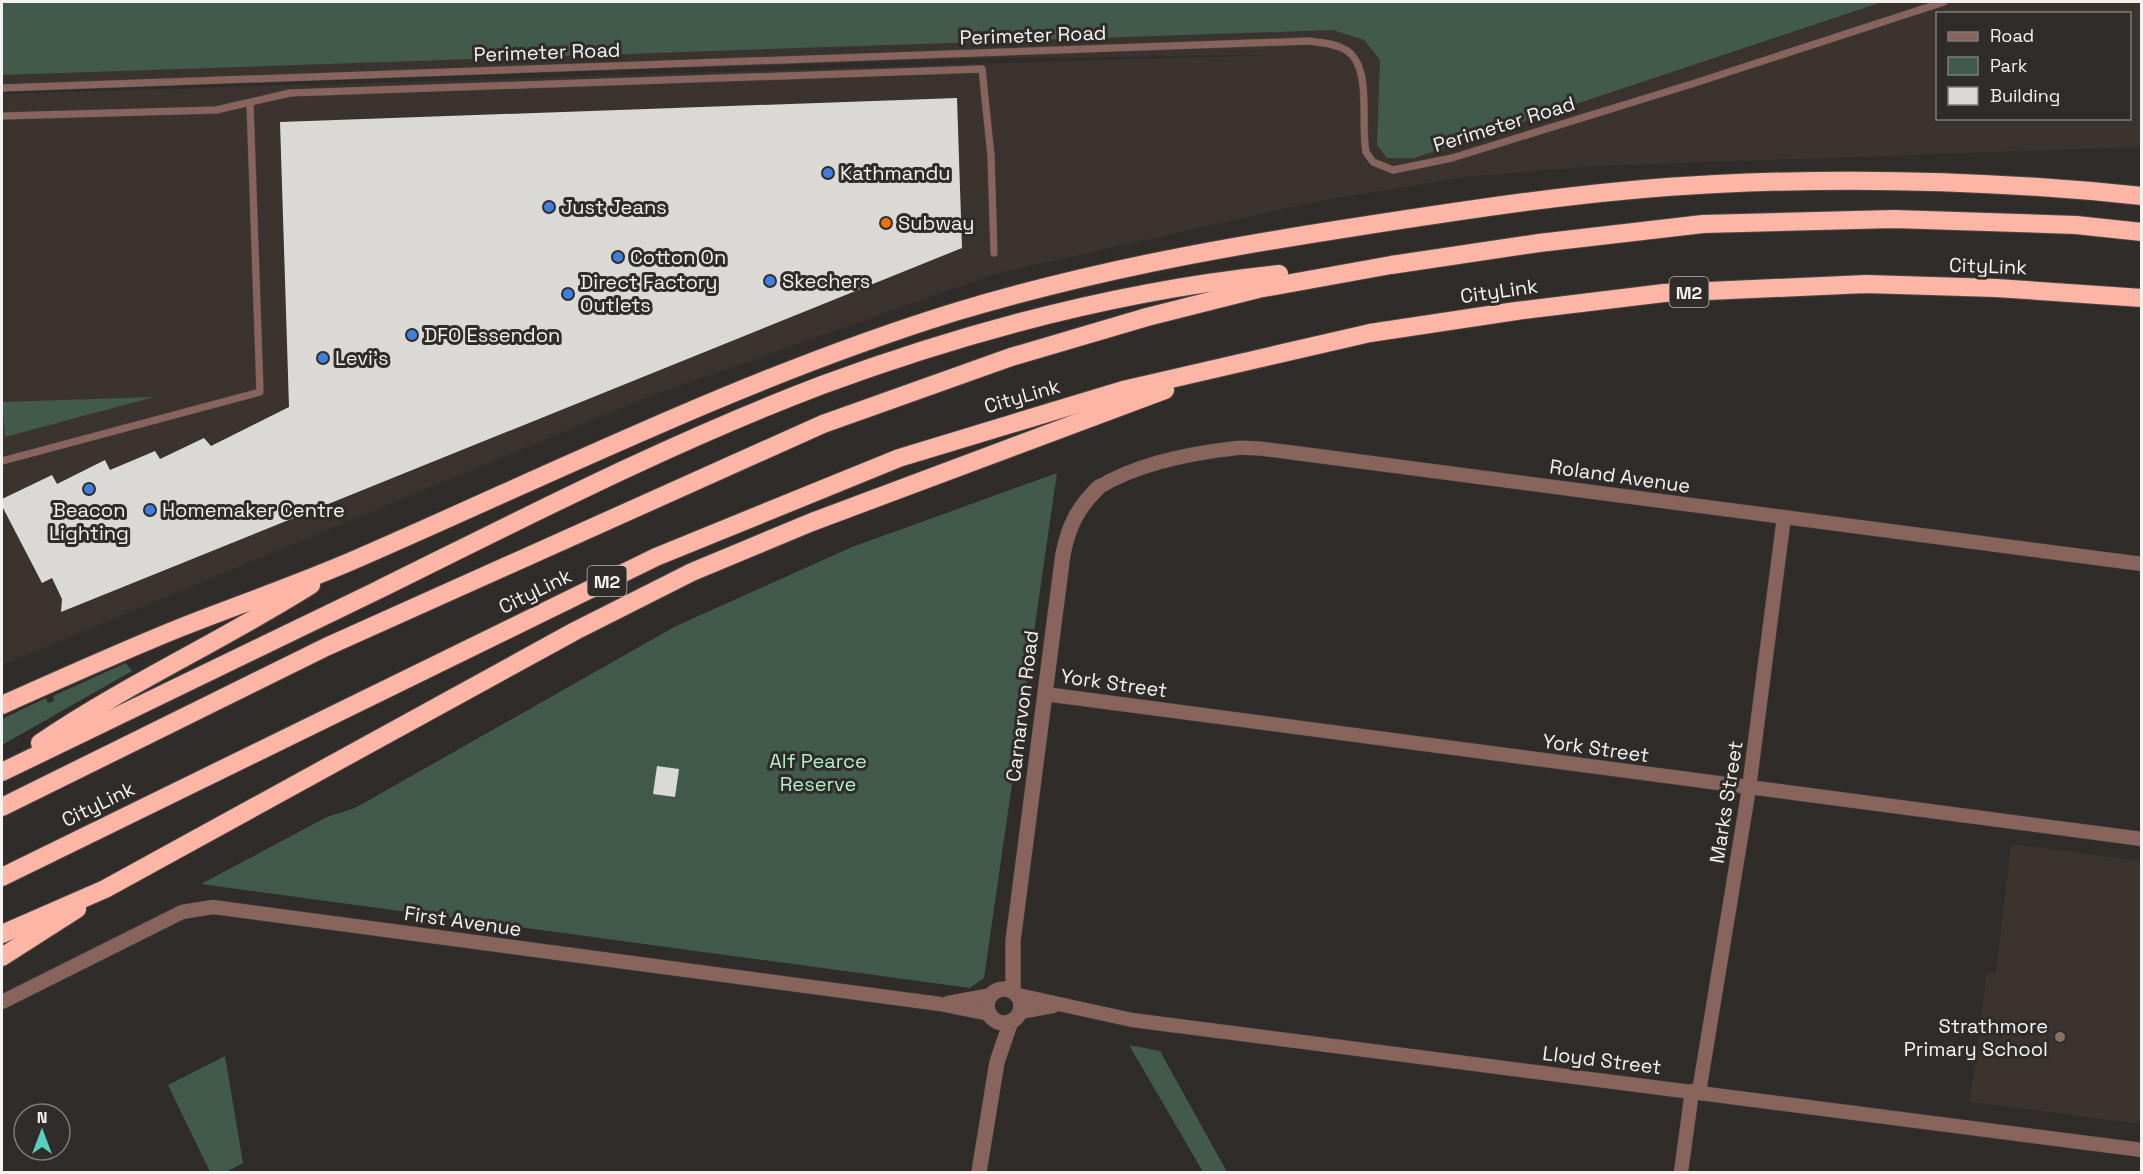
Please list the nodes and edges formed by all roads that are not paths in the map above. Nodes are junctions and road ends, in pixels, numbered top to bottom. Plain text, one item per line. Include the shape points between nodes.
1 (1944, 2) edge
2 (2, 88) edge
3 (250, 103) junction
4 (2, 116) edge
5 (2142, 196) edge
6 (2142, 231) edge
7 (993, 253) dead end
8 (1391, 265) junction
9 (2142, 298) edge
10 (1242, 361) junction
11 (2, 461) edge
12 (1099, 486) joint
13 (1784, 517) junction
14 (348, 562) junction
15 (2142, 564) edge
16 (1046, 694) junction
17 (2, 705) edge
18 (2, 771) edge
19 (1749, 788) junction
20 (2, 807) edge
21 (2142, 839) edge
22 (2, 877) edge
23 (105, 889) junction
24 (2, 934) edge
25 (2, 957) edge
26 (1005, 993) junction
27 (2, 1002) edge
28 (940, 1004) junction
29 (1058, 1005) junction
30 (992, 1016) junction
31 (1015, 1016) junction
32 (997, 1062) junction
33 (1696, 1092) junction
34 (2142, 1150) edge
35 (979, 1173) edge
36 (1681, 1173) edge

1 - 2 lane, Perimeter Road via 1503,143 1393,170 1373,162 1366,152 1362,80 1355,58 1345,49 1309,41
3 - 4 lane via 216,110
3 - 7 lane via 290,93 982,69 991,156
3 - 11 lane via 260,392
5 - 14 highway via 1944,181 1713,184 1494,205 1165,258 1033,290 858,345 657,424
6 - 8 highway, CityLink via 1894,219 1703,224
8 - 18 highway via 1231,279 1102,301 904,357 821,386 542,508
8 - 20 highway, CityLink via 1258,289 1147,317 1011,357 823,424 326,647
9 - 10 highway, CityLink / M2 via 1866,284 1664,293 1370,333
10 - 22 highway, CityLink / M2 via 1009,423 899,458 784,502 656,557
10 - 23 highway via 812,522 692,572 575,631
12 - 13 street, Roland Avenue via 1143,467 1239,448
12 - 16 street, Carnarvon Road via 1081,504 1069,527
13 - 15 street, Roland Avenue
13 - 19 street, Marks Street
14 - 17 highway via 171,631
14 - 18 highway via 271,610 106,700
16 - 19 street, York Street
16 - 26 street, Carnarvon Road
19 - 21 street, York Street
19 - 33 street, Marks Street
23 - 24 highway
23 - 25 highway
26 - 28 street, First Avenue
26 - 29 street, Lloyd Street
26 - 30 street via 988,1004
26 - 31 street via 1021,1003
27 - 28 street, First Avenue via 182,912 213,907
28 - 30 street, First Avenue
29 - 31 street, Lloyd Street
29 - 33 street, Lloyd Street via 1132,1020
30 - 31 street
30 - 32 street
31 - 32 street
32 - 35 street
33 - 34 street, Lloyd Street
33 - 36 street, Marks Street

